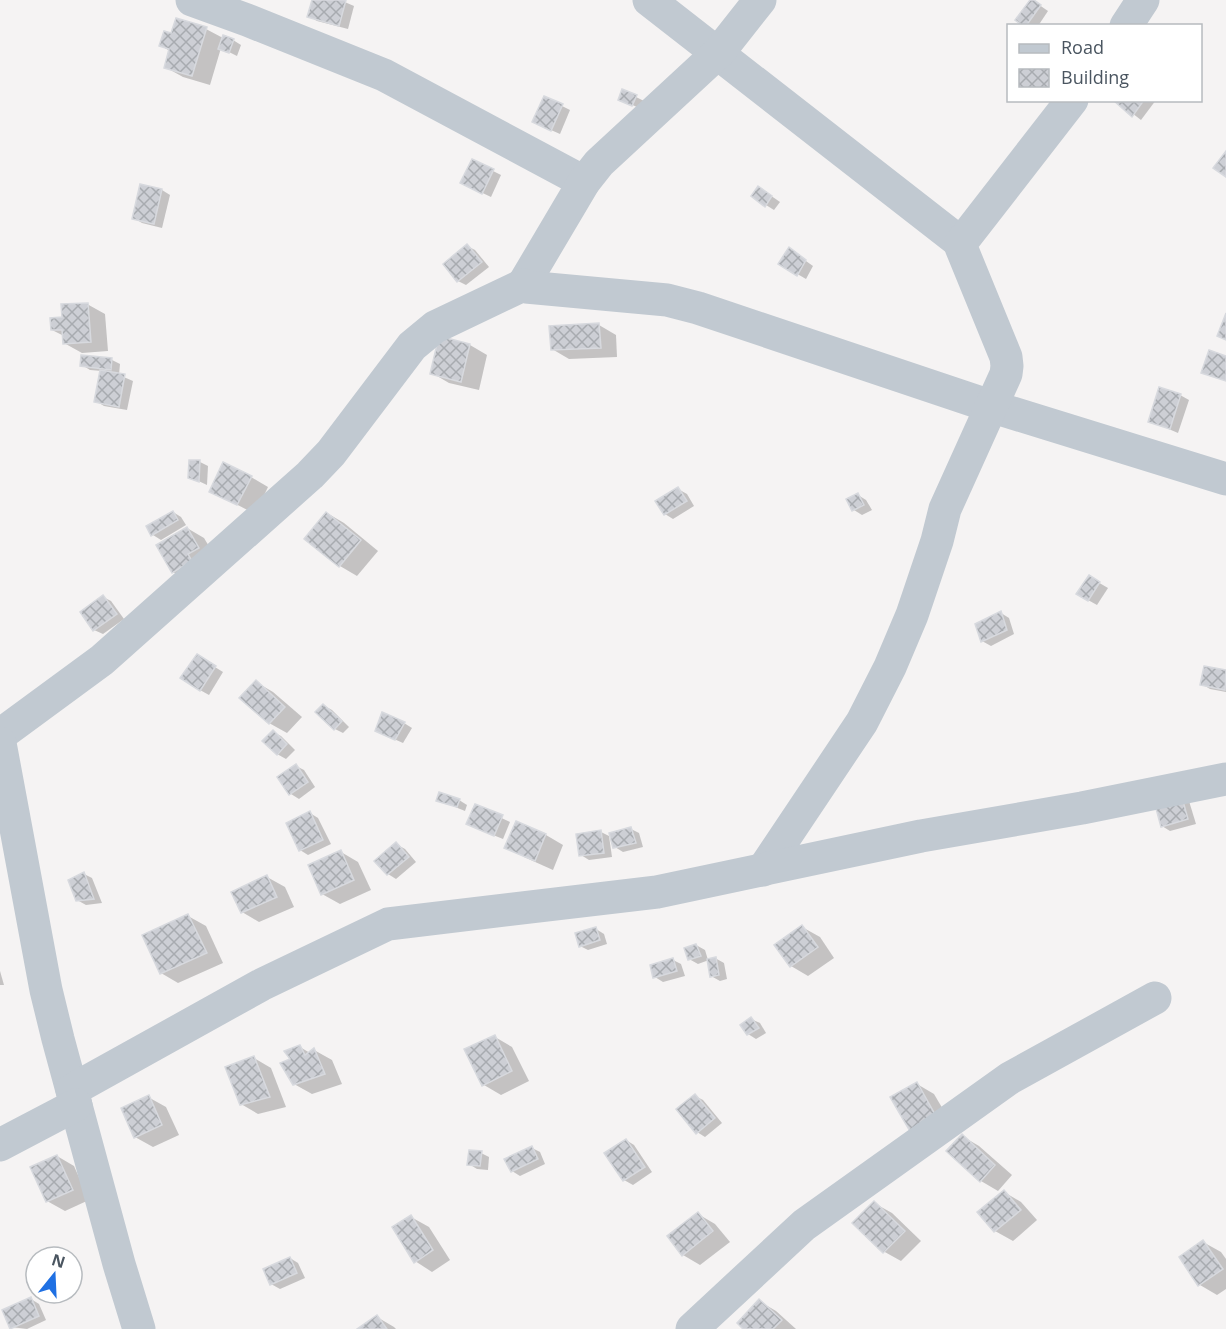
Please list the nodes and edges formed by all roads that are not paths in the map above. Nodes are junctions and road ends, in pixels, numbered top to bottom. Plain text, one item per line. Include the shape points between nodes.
1 (192, 0) edge
2 (649, 0) edge
3 (760, 0) edge
4 (1143, 0) edge
5 (1127, 24) edge
6 (718, 52) junction
7 (1070, 102) edge
8 (584, 182) junction
9 (961, 243) junction
10 (523, 285) junction
11 (990, 406) junction
12 (1226, 479) edge
13 (0, 735) edge
14 (0, 743) edge
15 (1226, 779) edge
16 (763, 870) junction
17 (1155, 998) dead end
18 (74, 1097) junction
19 (0, 1145) edge
20 (139, 1329) edge
21 (692, 1329) edge

1 - 8 street via 384,75
2 - 6 street
3 - 6 street
4 - 5 street
6 - 8 street
6 - 9 street
7 - 9 street
8 - 10 street
9 - 11 street via 1006,357 1005,374
10 - 11 street via 667,300 698,308
10 - 13 street via 424,335 332,453 310,475 102,660
11 - 12 street
11 - 16 street via 945,509 912,615 890,667 862,722
14 - 18 street via 46,990
15 - 16 street
16 - 18 street via 657,892 381,927 261,985
17 - 21 street via 1010,1078 804,1225
18 - 19 street
18 - 20 street

